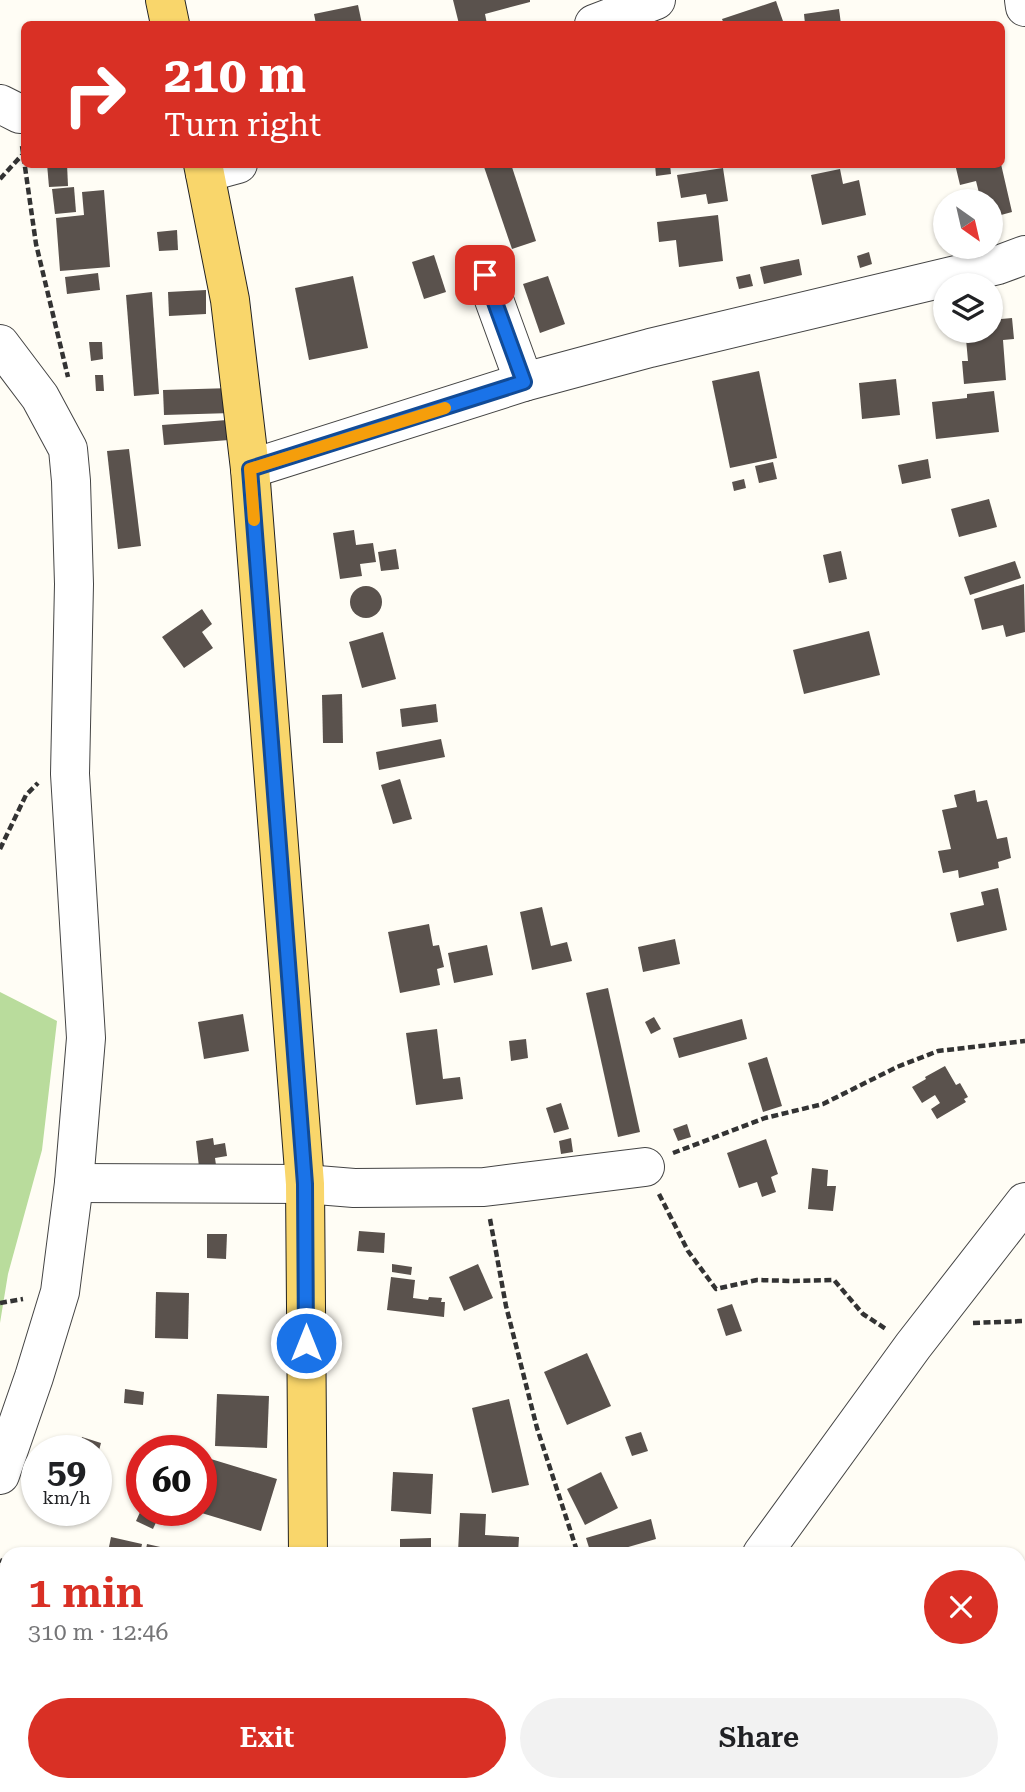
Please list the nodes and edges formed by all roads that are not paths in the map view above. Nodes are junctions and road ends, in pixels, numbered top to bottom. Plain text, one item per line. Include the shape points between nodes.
1 (165, 0) edge
2 (656, 0) edge
3 (1024, 0) edge
4 (1025, 7) edge
5 (169, 21) edge
6 (602, 21) edge
7 (215, 168) edge
8 (1025, 254) edge
9 (485, 275) dead end
10 (0, 344) edge
11 (524, 382) junction
12 (250, 469) junction
13 (645, 1167) road end
14 (74, 1183) junction
15 (305, 1184) junction
16 (1025, 1202) edge
17 (0, 1475) edge
18 (308, 1547) edge
19 (767, 1547) edge

1 - 5 main road
2 - 6 street
3 - 4 street
7 - 12 main road
8 - 11 street via 998,265
9 - 11 street
10 - 14 street via 40,397 68,449 71,481 70,774 86,1038
11 - 12 street
12 - 15 main road
13 - 15 street via 484,1187
14 - 15 street
14 - 17 street via 60,1292
15 - 18 main road
16 - 19 street

